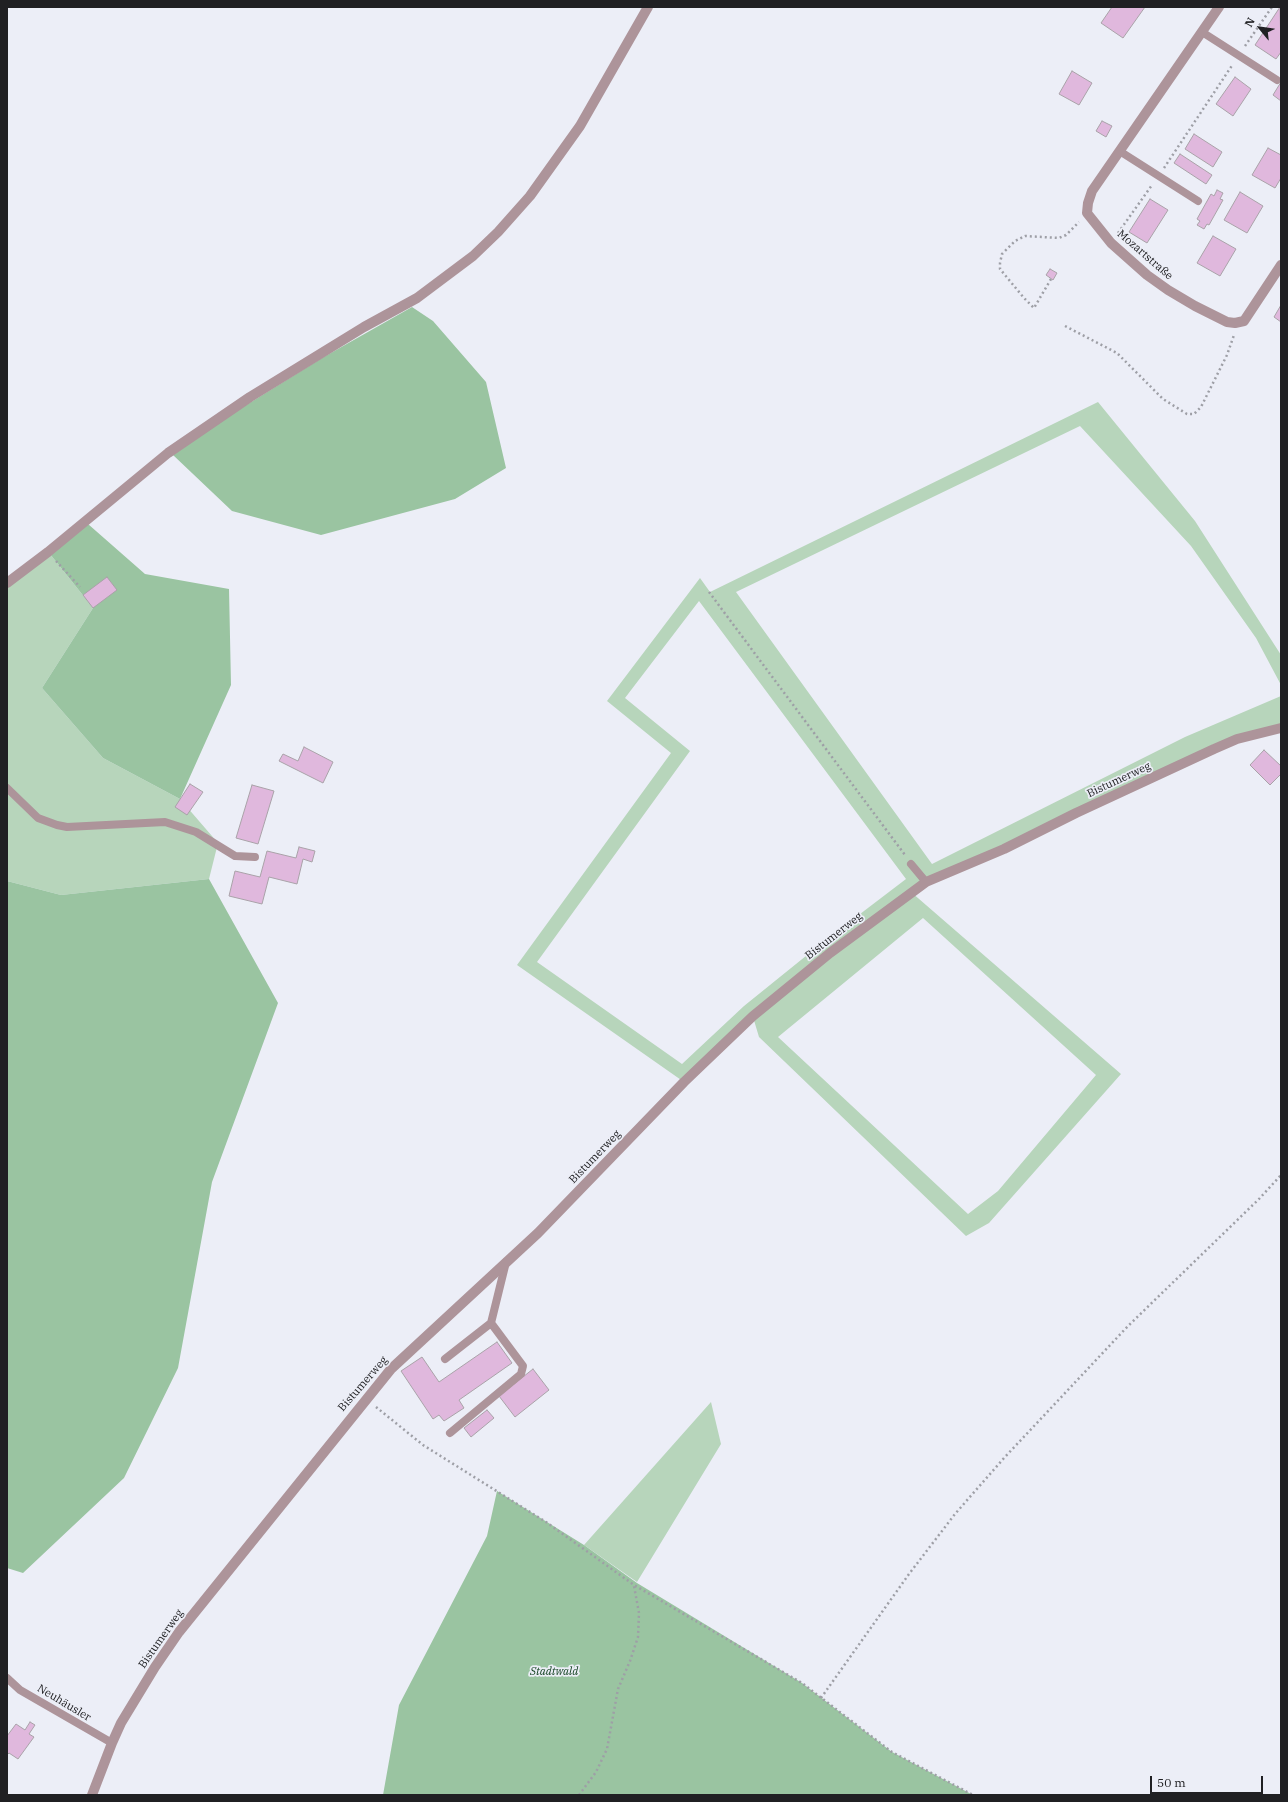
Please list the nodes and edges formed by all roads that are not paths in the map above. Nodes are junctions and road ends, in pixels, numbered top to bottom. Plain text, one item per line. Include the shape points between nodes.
1 (648, 7) edge
2 (1219, 7) edge
3 (1202, 32) junction
4 (1277, 80) dead end
5 (1121, 152) junction
6 (1198, 201) dead end
7 (1281, 265) edge
8 (7, 583) edge
9 (1281, 728) edge
10 (7, 788) edge
11 (254, 857) dead end
12 (911, 864) road end
13 (926, 882) junction
14 (506, 1262) junction
15 (491, 1323) junction
16 (445, 1359) dead end
17 (450, 1433) dead end
18 (7, 1678) edge
19 (112, 1743) junction
20 (92, 1795) edge

1 - 8 street via 580,126 530,196 473,256 417,298 364,327 250,397 168,453
2 - 3 street
3 - 4 lane
3 - 5 street
5 - 6 lane
5 - 7 street, Mozartstraße via 1092,192 1087,213 1111,242 1147,275 1168,290 1220,319 1235,323 1244,321
9 - 13 street, Bistumerweg via 1214,749 1004,849
10 - 11 lane via 38,818 57,826 165,822 196,832 234,856
12 - 13 lane
13 - 14 street, Bistumerweg via 830,953 753,1016 684,1082 538,1233
14 - 15 lane
14 - 19 street, Bistumerweg via 391,1369 365,1399 179,1632 139,1692
15 - 16 lane
15 - 17 lane via 523,1366 522,1374
18 - 19 lane, Neuhäusler via 20,1690
19 - 20 street, Bistumerweg

